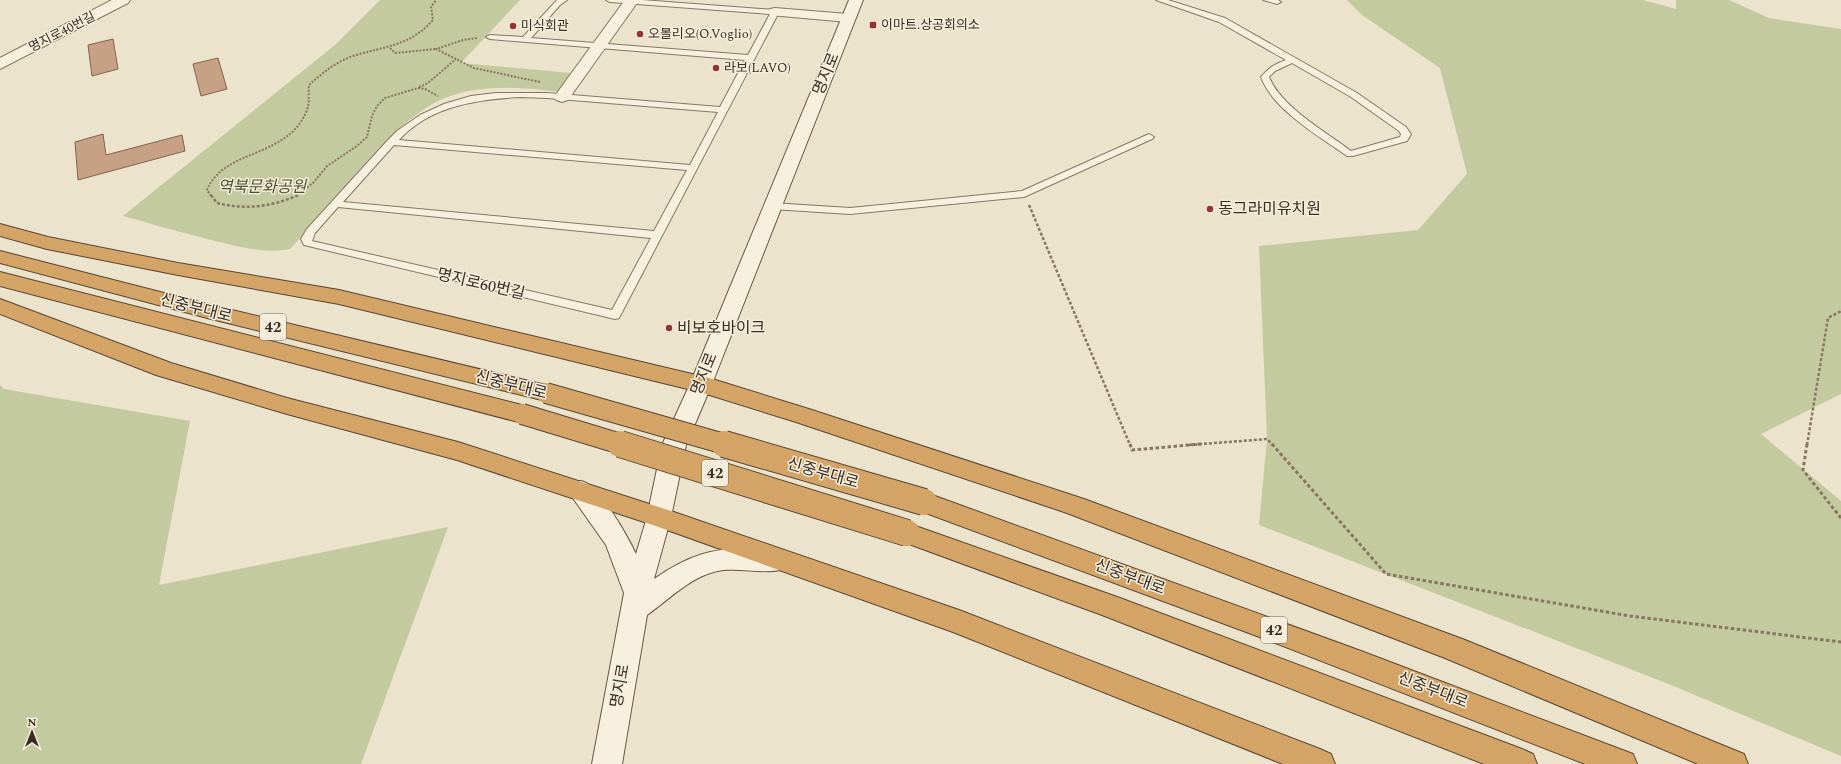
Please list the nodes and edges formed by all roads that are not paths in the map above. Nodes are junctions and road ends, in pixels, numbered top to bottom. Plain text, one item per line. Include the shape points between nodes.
1 (123, 0) edge
2 (563, 0) edge
3 (610, 0) edge
4 (1160, 0) edge
5 (1267, 0) edge
6 (632, 1) edge
7 (1277, 2) dead end
8 (852, 9) edge
9 (775, 12) junction
10 (490, 37) road end
11 (525, 40) junction
12 (599, 46) junction
13 (751, 58) junction
14 (1292, 60) junction
15 (0, 64) edge
16 (562, 97) junction
17 (724, 110) junction
18 (1149, 136) dead end
19 (391, 142) junction
20 (693, 168) junction
21 (335, 204) junction
22 (772, 206) junction
23 (0, 230) edge
24 (658, 235) junction
25 (0, 256) edge
26 (0, 279) edge
27 (0, 306) edge
28 (701, 384) junction
29 (580, 491) junction
30 (659, 517) junction
31 (781, 560) junction
32 (635, 601) junction
33 (607, 764) edge
34 (1320, 764) edge
35 (1522, 764) edge
36 (1622, 764) edge
37 (1733, 764) edge

1 - 15 main road, 명지로40번길
2 - 11 lane via 557,3
3 - 6 lane
4 - 14 lane via 1222,20
5 - 7 lane
6 - 9 lane
6 - 12 main road
8 - 9 main road
8 - 22 main road, 명지로
9 - 13 lane, 명지로60번길
10 - 11 lane
11 - 12 lane
12 - 13 lane
12 - 16 main road
13 - 17 lane, 명지로60번길
14 - 14 lane via 1354,95 1403,129 1406,134 1404,139 1350,154 1282,102 1266,84 1265,77 1272,69
16 - 17 lane, 명지로60번길
16 - 19 lane, 명지로60번길 via 499,94 478,96 452,104 414,121
17 - 20 lane, 명지로60번길
18 - 22 lane via 1024,194 850,211
19 - 20 lane
19 - 21 lane, 명지로60번길
20 - 24 lane, 명지로60번길
21 - 24 lane
21 - 24 lane, 명지로60번길 via 311,231 306,240 308,243 615,315
22 - 28 main road, 명지로
23 - 28 highway via 47,243 163,266 339,297
25 - 36 highway, 신중부대로 / 42, bridge via 211,312 546,393 924,502 1430,688
26 - 35 highway, 신중부대로 / 42, bridge via 522,414 907,533 1111,606
27 - 29 highway via 164,369 287,406 458,451
28 - 30 main road, 명지로 via 674,445
28 - 37 highway via 1075,506 1455,649
29 - 30 highway
29 - 32 main road via 602,515 618,542 628,563
30 - 31 highway
30 - 32 main road, 명지로
31 - 32 main road via 715,561 693,568
31 - 34 highway via 959,622
32 - 33 main road, 명지로

